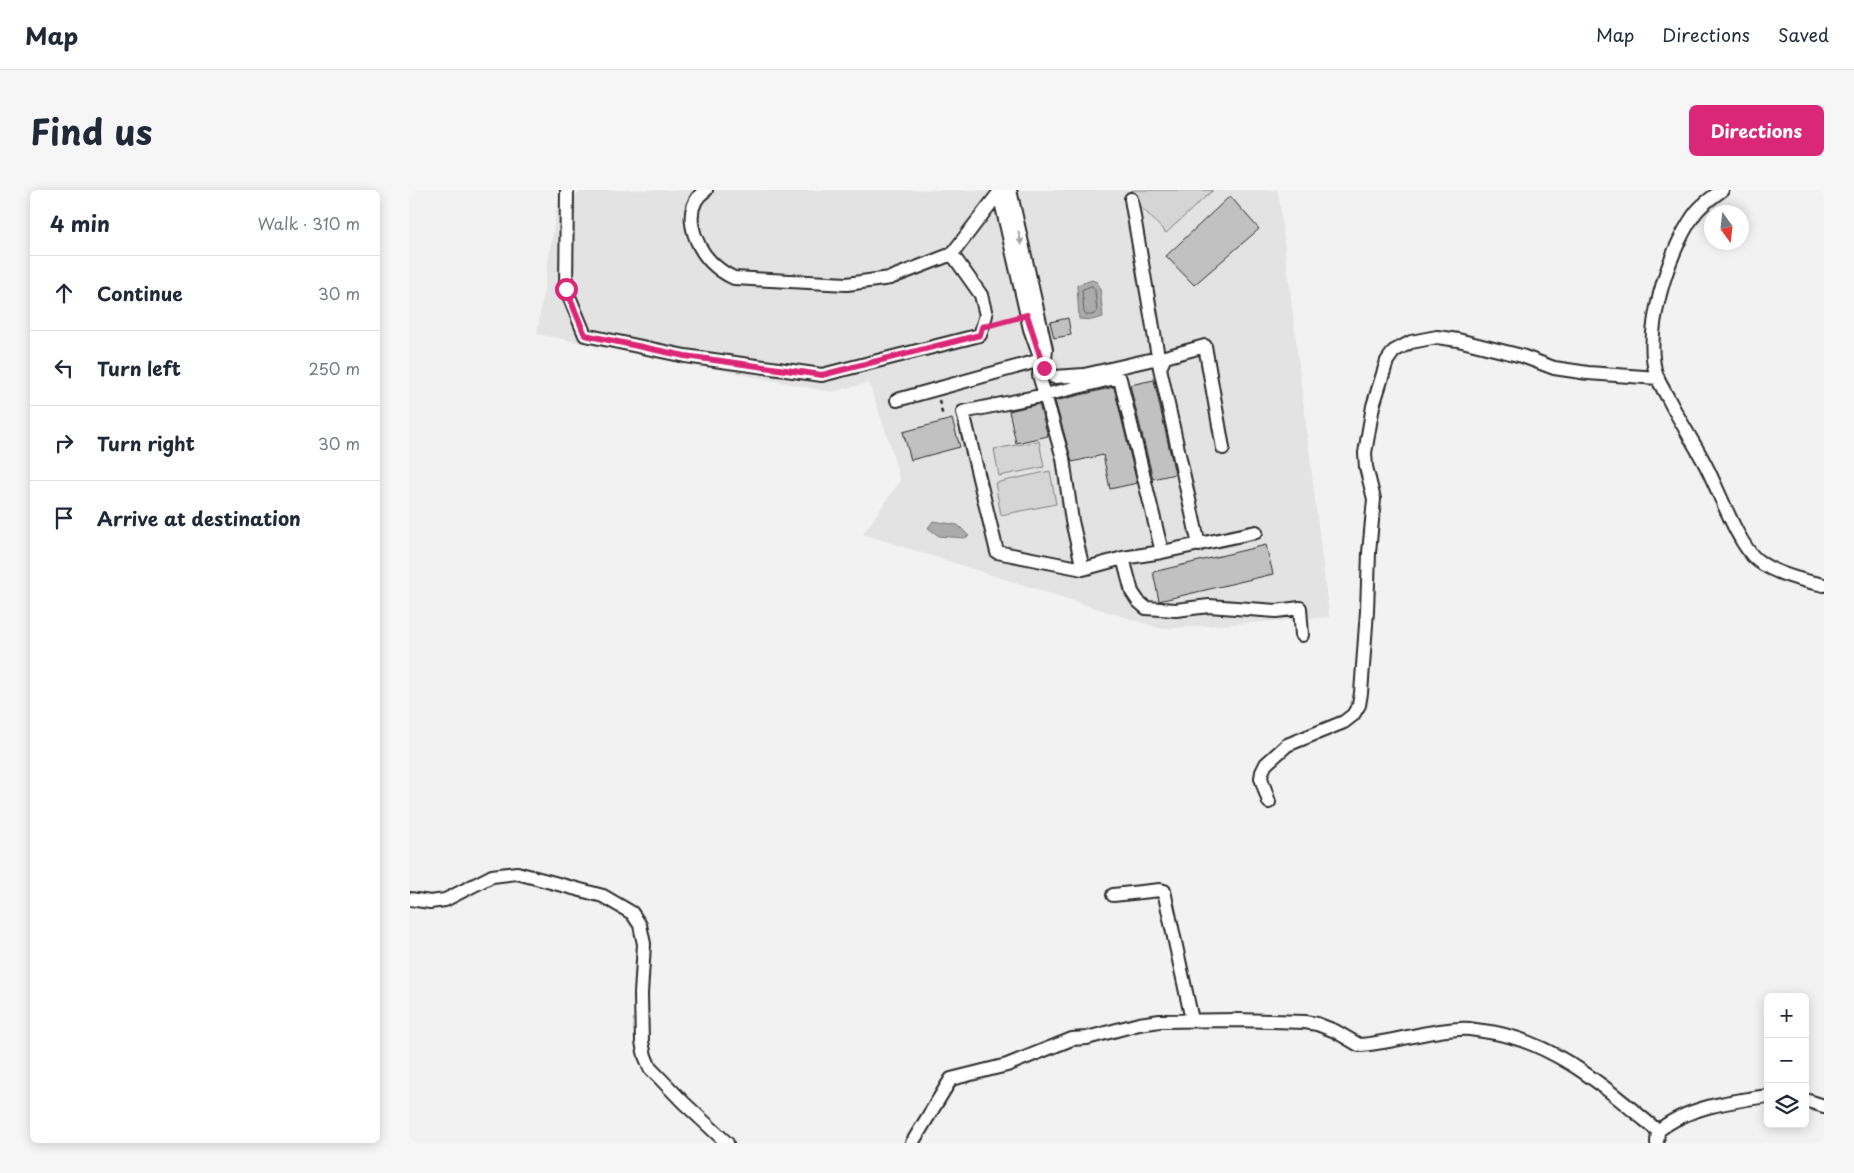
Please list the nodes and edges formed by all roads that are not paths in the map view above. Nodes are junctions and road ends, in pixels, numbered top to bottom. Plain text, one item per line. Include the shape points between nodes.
1 (567, 190) edge
2 (706, 190) edge
3 (1722, 190) edge
4 (1003, 191) edge
5 (1131, 199) dead end
6 (952, 254) junction
7 (1159, 363) junction
8 (1043, 364) junction
9 (1658, 378) junction
10 (1045, 395) junction
11 (897, 400) dead end
12 (1223, 448) dead end
13 (1256, 532) dead end
14 (1199, 545) junction
15 (1162, 552) junction
16 (1124, 558) junction
17 (1083, 569) junction
18 (1824, 586) edge
19 (1302, 636) dead end
20 (1268, 802) dead end
21 (1113, 895) dead end
22 (410, 898) edge
23 (1192, 1020) junction
24 (1764, 1097) edge
25 (1809, 1101) edge
26 (1824, 1106) edge
27 (1657, 1137) edge
28 (728, 1143) edge
29 (912, 1143) edge

1 - 6 street via 566,289 585,335 685,356 822,375 980,335 986,315 982,295
2 - 6 street via 692,207 693,229 698,244 710,261 721,272 734,278 847,284 890,278
3 - 9 street via 1694,213 1667,274 1654,326 1654,359
4 - 6 street
4 - 8 street via 1027,315
4 -> 8 street via 1046,349
5 - 7 street
7 - 8 street via 1054,377
7 - 12 street via 1165,357 1205,346
7 - 14 street
8 - 10 street via 1039,375
8 - 11 street
9 - 18 street via 1707,467 1748,552 1764,565
9 - 20 street via 1554,368 1522,356 1437,337 1411,342 1394,351 1373,406 1364,453 1374,499 1358,705 1344,722 1287,745 1266,764 1261,778
10 - 15 street via 1120,379
10 - 17 street via 1063,458
10 - 17 street via 963,412 997,552
13 - 14 street
14 - 15 street
15 - 16 street
16 - 17 street
16 - 19 street via 1132,592 1146,608 1176,610 1209,606 1276,611 1300,608
21 - 23 street via 1164,891
22 - 28 street via 430,902 445,900 492,876 516,873 603,896 632,913 640,926 644,944 642,1042 650,1068
23 - 27 street via 1305,1022 1335,1031 1359,1045 1462,1028 1502,1033 1570,1063 1619,1098
23 - 29 street via 1153,1022 1072,1039 1007,1064 951,1079
24 - 27 street via 1732,1102 1678,1118
25 - 26 street

